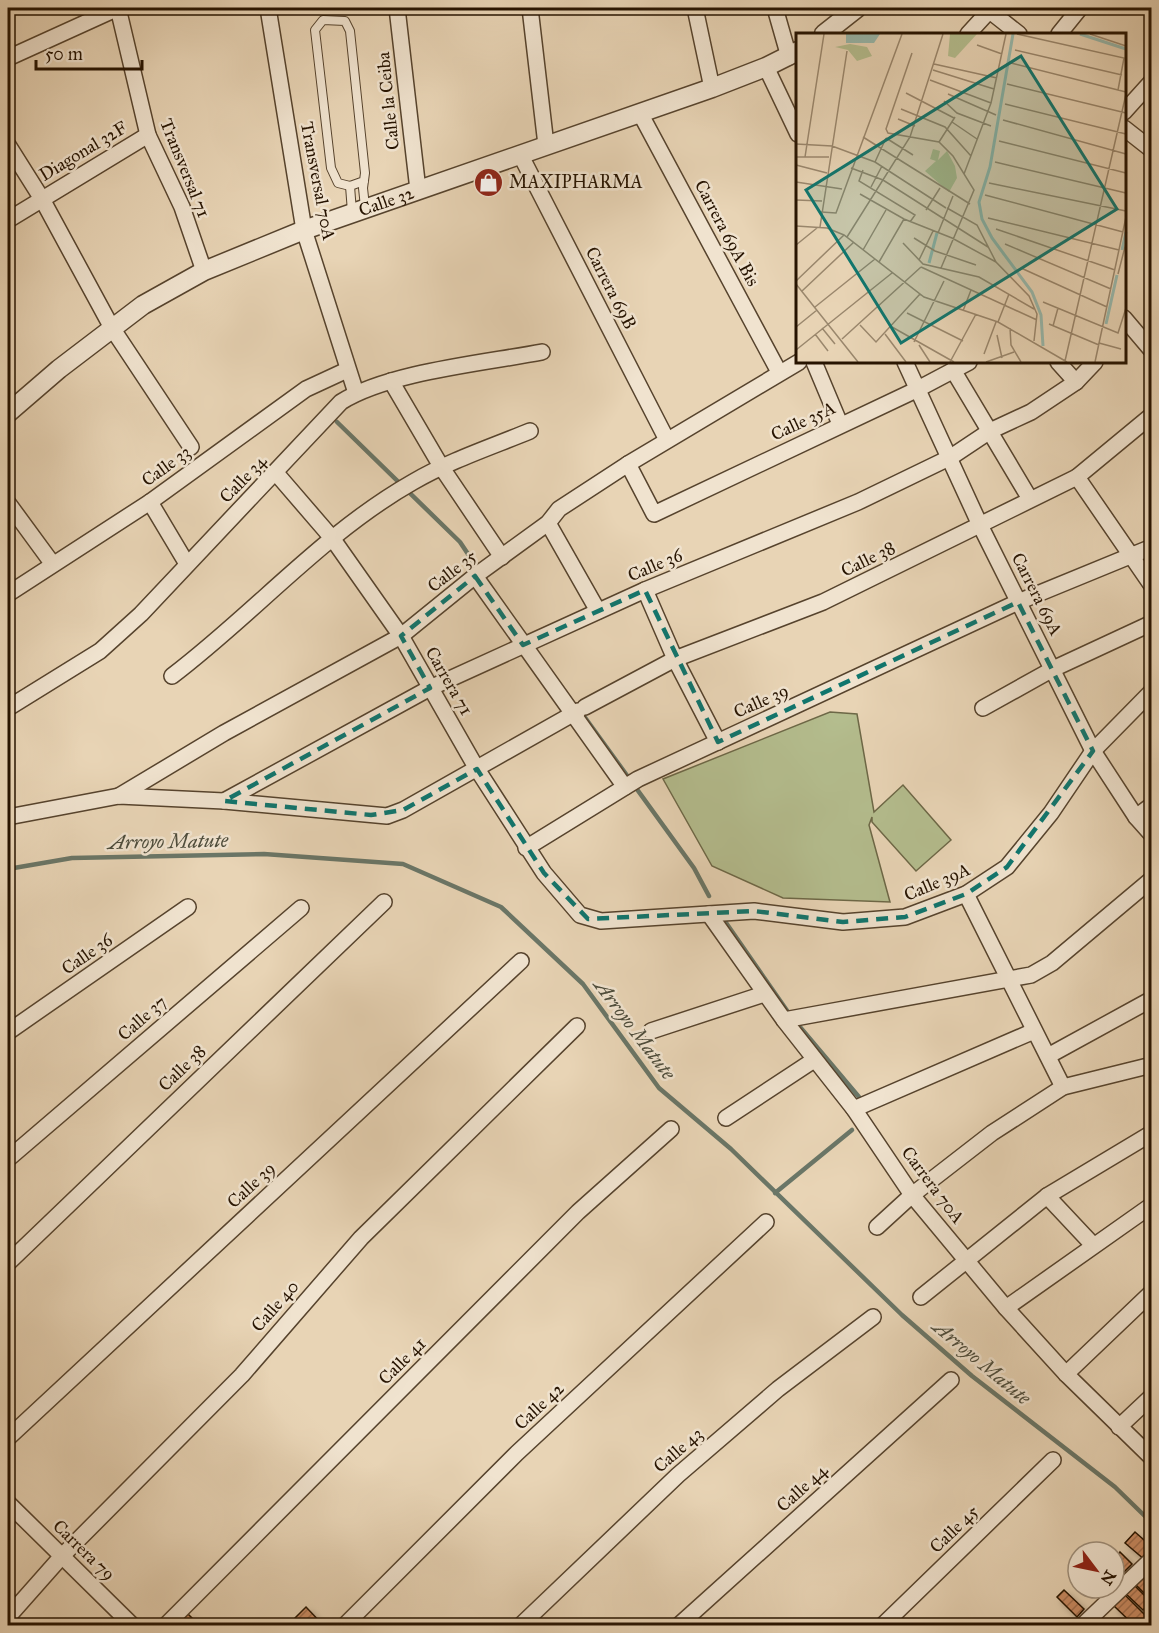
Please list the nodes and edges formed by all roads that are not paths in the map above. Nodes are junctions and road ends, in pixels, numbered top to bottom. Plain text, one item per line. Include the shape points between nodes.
1 (118, 8) edge
2 (268, 8) edge
3 (397, 8) edge
4 (530, 8) edge
5 (695, 8) edge
6 (775, 8) edge
7 (857, 8) edge
8 (1080, 8) edge
9 (988, 9) edge
10 (825, 33) edge
11 (969, 33) edge
12 (1018, 33) edge
13 (1060, 33) edge
14 (793, 54) edge
15 (8, 58) edge
16 (766, 67) junction
17 (1152, 81) edge
18 (712, 88) junction
19 (1126, 111) edge
20 (640, 113) junction
21 (1126, 129) edge
22 (796, 130) edge
23 (148, 135) junction
24 (8, 146) edge
25 (546, 146) junction
26 (1152, 150) edge
27 (520, 154) junction
28 (364, 181) junction
29 (350, 186) junction
30 (418, 190) junction
31 (42, 199) junction
32 (359, 211) junction
33 (8, 220) edge
34 (304, 230) junction
35 (204, 271) junction
36 (1126, 324) edge
37 (112, 328) junction
38 (1152, 351) edge
39 (542, 352) dead end
40 (797, 363) edge
41 (814, 363) edge
42 (905, 363) edge
43 (967, 363) edge
44 (1059, 363) edge
45 (1094, 363) edge
46 (347, 370) junction
47 (953, 370) junction
48 (779, 372) junction
49 (391, 381) junction
50 (1076, 382) junction
51 (918, 389) junction
52 (356, 393) junction
53 (8, 413) edge
54 (1152, 415) edge
55 (840, 424) junction
56 (530, 431) dead end
57 (990, 431) junction
58 (667, 440) junction
59 (190, 447) dead end
60 (951, 457) junction
61 (628, 464) junction
62 (442, 468) junction
63 (276, 472) junction
64 (1077, 477) junction
65 (1030, 499) junction
66 (8, 502) edge
67 (150, 502) junction
68 (548, 523) junction
69 (980, 525) junction
70 (332, 538) junction
71 (1152, 547) edge
72 (502, 556) junction
73 (1133, 557) junction
74 (52, 564) junction
75 (187, 564) junction
76 (479, 573) junction
77 (1152, 586) edge
78 (645, 590) junction
79 (8, 594) edge
80 (1017, 602) junction
81 (598, 611) junction
82 (1152, 623) edge
83 (401, 636) junction
84 (528, 642) junction
85 (675, 659) junction
86 (1053, 669) junction
87 (172, 676) dead end
88 (430, 688) junction
89 (1152, 691) edge
90 (8, 708) edge
91 (983, 708) dead end
92 (579, 710) junction
93 (717, 742) junction
94 (1094, 751) junction
95 (477, 769) junction
96 (630, 784) junction
97 (119, 796) junction
98 (224, 801) junction
99 (1152, 805) edge
100 (8, 817) edge
101 (1136, 817) junction
102 (1152, 835) edge
103 (526, 848) junction
104 (1152, 879) edge
105 (966, 894) junction
106 (384, 902) dead end
107 (188, 907) dead end
108 (301, 908) dead end
109 (709, 914) junction
110 (580, 915) joint
111 (521, 961) dead end
112 (1008, 979) junction
113 (764, 994) junction
114 (1152, 999) edge
115 (784, 1020) junction
116 (577, 1026) dead end
117 (651, 1031) dead end
118 (1034, 1031) junction
119 (8, 1032) edge
120 (1048, 1056) junction
121 (814, 1060) junction
122 (1152, 1065) edge
123 (1063, 1087) junction
124 (854, 1109) junction
125 (726, 1118) dead end
126 (671, 1129) dead end
127 (1152, 1133) edge
128 (8, 1159) edge
129 (912, 1195) junction
130 (1047, 1196) junction
131 (1152, 1204) edge
132 (766, 1222) dead end
133 (877, 1227) dead end
134 (1093, 1245) junction
135 (966, 1260) junction
136 (8, 1263) edge
137 (1152, 1292) edge
138 (921, 1297) dead end
139 (1006, 1308) junction
140 (873, 1317) dead end
141 (1066, 1374) junction
142 (951, 1380) dead end
143 (1152, 1396) edge
144 (1119, 1427) junction
145 (8, 1438) edge
146 (1152, 1458) edge
147 (1053, 1460) dead end
148 (8, 1503) edge
149 (62, 1556) junction
150 (1152, 1559) edge
151 (8, 1617) edge
152 (133, 1626) edge
153 (165, 1626) edge
154 (345, 1626) edge
155 (520, 1626) edge
156 (678, 1626) edge
157 (882, 1626) edge
158 (1082, 1626) edge

1 - 15 street
1 - 23 street, Transversal 71
2 - 34 street, Transversal 70A
3 - 30 street, Calle la Ceiba
4 - 25 street
5 - 18 street
6 - 14 street
7 - 10 street
8 - 13 street
9 - 11 street
9 - 12 street
14 - 16 street, Calle 32
16 - 18 street, Calle 32
16 - 22 street
17 - 19 street
18 - 20 street, Calle 32
20 - 25 street, Calle 32
20 - 48 street, Carrera 69A Bis
21 - 26 street
23 - 31 street, Diagonal 32F
23 - 35 street, Transversal 71 via 182,207
24 - 31 street
25 - 27 street, Calle 32
27 - 30 street, Calle 32
27 - 58 street, Carrera 69B
28 - 29 lane
28 - 29 lane via 350,31 345,21 323,20 315,30 331,168 338,183
28 - 32 lane
29 - 32 lane
30 - 32 street, Calle 32
31 - 33 street, Diagonal 32F
31 - 37 street
32 - 34 street, Calle 32
34 - 35 street, Calle 32
34 - 46 street, Transversal 70A
35 - 37 street, Calle 32 via 143,305
36 - 38 street
37 - 53 street, Calle 32
37 - 59 street
39 - 49 street, Calle 34
40 - 48 street, Calle 35
41 - 55 street
42 - 51 street, Carrera 69A
43 - 47 street, Calle 35A
44 - 50 street
45 - 50 street, Calle 36
46 - 52 street, Transversal 70A
46 - 67 street, Calle 33 via 306,389
47 - 51 street, Calle 35A
47 - 57 street
48 - 58 street, Calle 35
49 - 52 street, Calle 34
49 - 62 street
50 - 57 street, Calle 36 via 1031,412
51 - 55 street, Calle 35A
51 - 60 street, Carrera 69A
52 - 63 street, Calle 34 via 326,417
54 - 64 street, Calle 38
55 - 61 street, Calle 35A via 654,514
56 - 62 street
57 - 60 street, Calle 36
57 - 65 street
58 - 61 street, Calle 35
60 - 69 street, Carrera 69A
60 - 78 street, Calle 36 via 858,502
61 - 68 street, Calle 35 via 560,509
62 - 70 street via 408,485
62 - 72 street
63 - 70 street, Carrera 71
63 - 75 street, Calle 34
64 - 65 street, Calle 38
64 - 73 street
65 - 69 street, Calle 38
66 - 74 street
67 - 74 street, Calle 33
67 - 75 street
68 - 72 street, Calle 35
68 - 81 street
69 - 80 street, Carrera 69A
69 - 85 street, Calle 38 via 824,602
70 - 83 street, Carrera 71
70 - 87 street via 207,650
71 - 73 street, Calle 39
72 - 76 street, Calle 35
73 - 77 street
73 - 80 street, Calle 39
74 - 79 street, Calle 33
75 - 90 street, Calle 34 via 100,651
76 - 83 street, Calle 35
76 - 84 street
78 - 81 street, Calle 36
78 - 85 street
80 - 86 street, Carrera 69A
80 - 93 street, Calle 39
81 - 84 street, Calle 36
82 - 86 street
83 - 88 street, Carrera 71
83 - 97 street, Calle 35
84 - 88 street, Calle 36
84 - 92 street
85 - 92 street, Calle 38
85 - 93 street
86 - 91 street
86 - 94 street, Carrera 69A
88 - 95 street, Carrera 71
88 - 98 street, Calle 36
89 - 94 street, Calle 39A
92 - 95 street, Calle 38
92 - 96 street
93 - 96 street, Calle 39
94 - 101 street, Carrera 69A
94 - 105 street, Calle 39A via 1052,813 1007,867
95 - 98 street, Calle 38 via 387,816
95 - 103 street, Carrera 71
96 - 103 street, Calle 39
97 - 98 street
97 - 100 street
99 - 101 street
101 - 102 street, Carrera 69A
103 - 110 street, Carrera 71
104 - 112 street via 1052,963 1031,975
105 - 109 street, Calle 39A via 905,917 843,922 754,911
105 - 112 street
106 - 136 street, Calle 38
107 - 119 street, Calle 36
108 - 128 street, Calle 37
109 - 110 street, Calle 39A via 601,921
109 - 113 street, Carrera 70A
111 - 145 street, Calle 39
112 - 115 street
112 - 118 street
113 - 115 street, Carrera 70A
113 - 117 street
114 - 120 street
115 - 121 street, Carrera 70A
116 - 149 street, Calle 40 via 361,1238 242,1374
118 - 120 street
118 - 124 street
120 - 123 street
121 - 124 street, Carrera 70A
121 - 125 street
122 - 123 street
123 - 129 street via 992,1133
124 - 129 street, Carrera 70A
126 - 153 street, Calle 41 via 578,1212
127 - 130 street
129 - 133 street
129 - 135 street, Carrera 70A
130 - 134 street
130 - 135 street
131 - 134 street
132 - 154 street, Calle 42 via 517,1453
134 - 139 street
135 - 138 street
135 - 139 street, Carrera 70A
137 - 141 street
139 - 141 street, Carrera 70A
140 - 155 street, Calle 43 via 778,1389 678,1475
141 - 144 street, Carrera 70A
142 - 156 street, Calle 44
143 - 144 street
144 - 146 street, Carrera 70A
147 - 157 street, Calle 45
148 - 149 street, Carrera 79
149 - 151 street, Calle 40
149 - 152 street, Carrera 79
150 - 158 street

